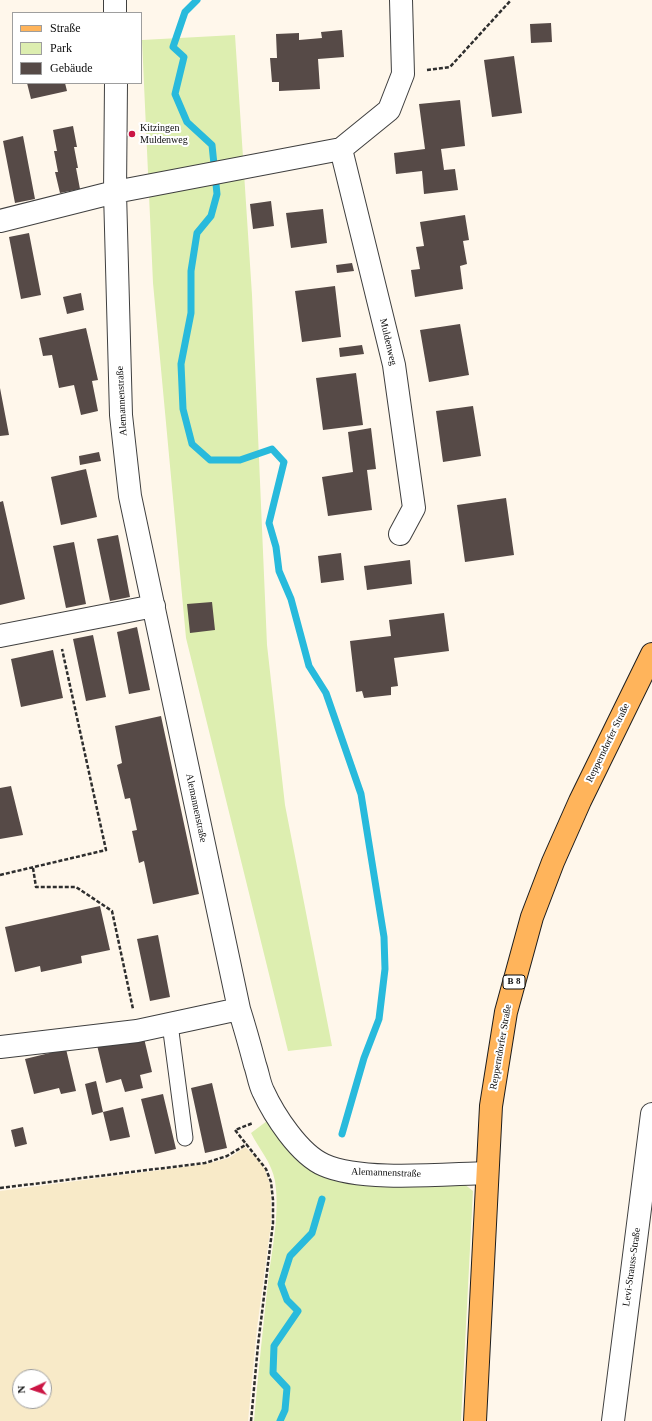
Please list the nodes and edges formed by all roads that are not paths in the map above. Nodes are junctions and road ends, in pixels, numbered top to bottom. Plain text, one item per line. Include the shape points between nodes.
1 (116, 0) edge
2 (401, 0) edge
3 (116, 12) edge
4 (116, 84) edge
5 (341, 150) junction
6 (115, 192) junction
7 (0, 221) edge
8 (400, 534) dead end
9 (154, 606) junction
10 (0, 636) edge
11 (652, 654) edge
12 (239, 1009) junction
13 (170, 1024) junction
14 (0, 1047) edge
15 (652, 1114) edge
16 (185, 1138) dead end
17 (487, 1173) junction
18 (475, 1421) edge
19 (613, 1421) edge

1 - 3 street
2 - 5 street via 403,74 389,110
4 - 6 street, Alemannenstraße
5 - 6 street
5 - 8 street, Muldenweg via 394,365 414,508
6 - 7 street
6 - 9 street, Alemannenstraße via 121,415 130,496
9 - 10 street
9 - 12 street, Alemannenstraße
11 - 17 main road, Repperndorfer Straße / B 8 via 580,800 532,917 506,1012 497,1061
12 - 13 street
12 - 17 street, Alemannenstraße via 262,1090 302,1149 323,1165 364,1174
13 - 14 street via 138,1031
13 - 16 lane
15 - 19 street, Levi-Strauss-Straße
17 - 18 main road, Repperndorfer Straße / B 8

